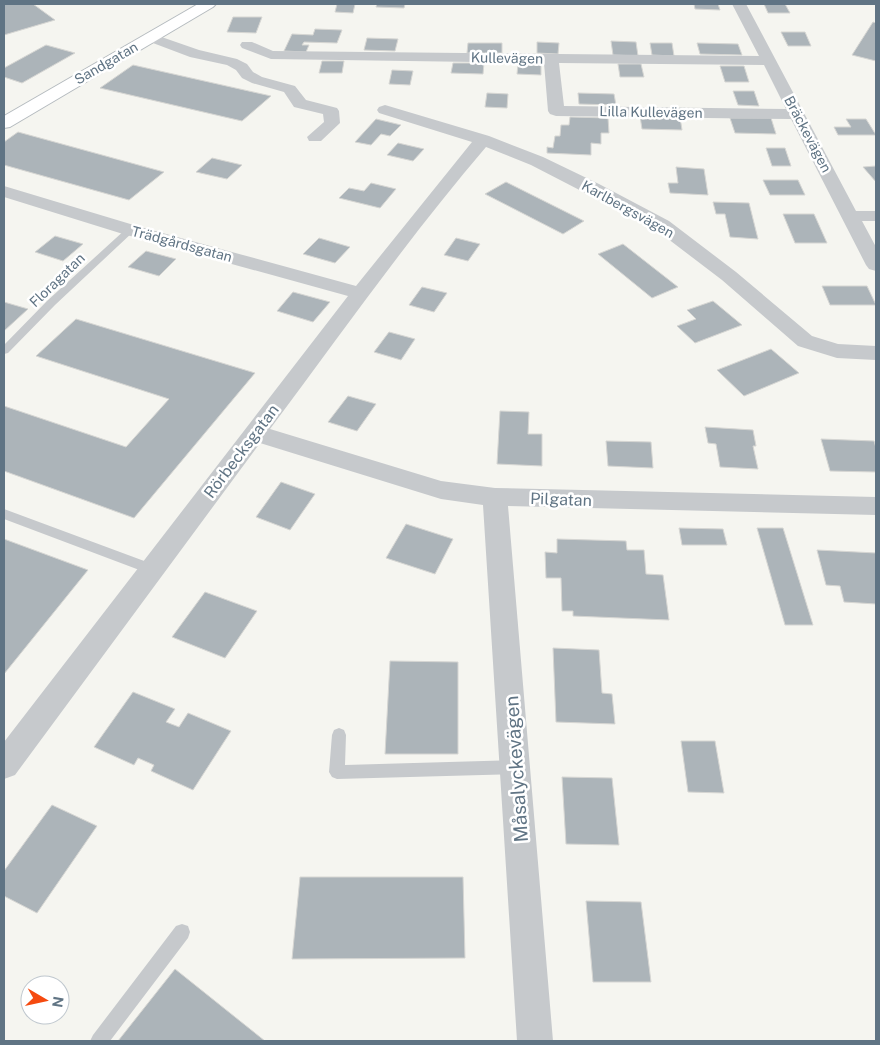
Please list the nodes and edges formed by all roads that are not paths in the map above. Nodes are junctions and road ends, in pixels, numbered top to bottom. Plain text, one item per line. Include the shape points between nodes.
1 (208, 4) edge
2 (739, 4) edge
3 (150, 37) junction
4 (247, 45) dead end
5 (551, 58) junction
6 (769, 61) junction
7 (385, 110) dead end
8 (798, 114) junction
9 (4, 123) edge
10 (315, 138) dead end
11 (484, 140) junction
12 (4, 191) edge
13 (852, 216) junction
14 (876, 216) edge
15 (130, 230) junction
16 (876, 265) edge
17 (361, 293) junction
18 (4, 351) edge
19 (876, 353) edge
20 (255, 433) junction
21 (495, 497) junction
22 (876, 506) edge
23 (4, 514) edge
24 (150, 570) junction
25 (339, 735) dead end
26 (4, 765) edge
27 (516, 767) junction
28 (182, 932) dead end
29 (99, 1041) edge
30 (535, 1041) edge

1 - 3 main road, Sandgatan
2 - 6 street, Bräckevägen
3 - 9 main road, Sandgatan
3 - 10 street via 195,54 232,62 257,80 290,89 300,104 330,112 332,122
4 - 5 street, Kullevägen via 271,55
5 - 6 street, Kullevägen
5 - 8 street, Lilla Kullevägen via 556,111
6 - 8 street, Bräckevägen
7 - 11 street, Karlbergsvägen
8 - 13 street, Bräckevägen
11 - 17 street, Rörbecksgatan
11 - 19 street, Karlbergsvägen via 537,161 662,225 729,276 805,342 838,351
12 - 15 street, Trädgårdsgatan
13 - 14 street
13 - 16 street, Bräckevägen
15 - 17 street, Trädgårdsgatan
15 - 18 lane, Floragatan
17 - 20 street, Rörbecksgatan
20 - 21 street, Pilgatan via 441,490
20 - 24 street, Rörbecksgatan
21 - 22 street, Pilgatan
21 - 27 street, Måsalyckevägen
23 - 24 lane
24 - 26 street, Rörbecksgatan
25 - 27 lane via 337,772
27 - 30 street, Måsalyckevägen
28 - 29 lane

